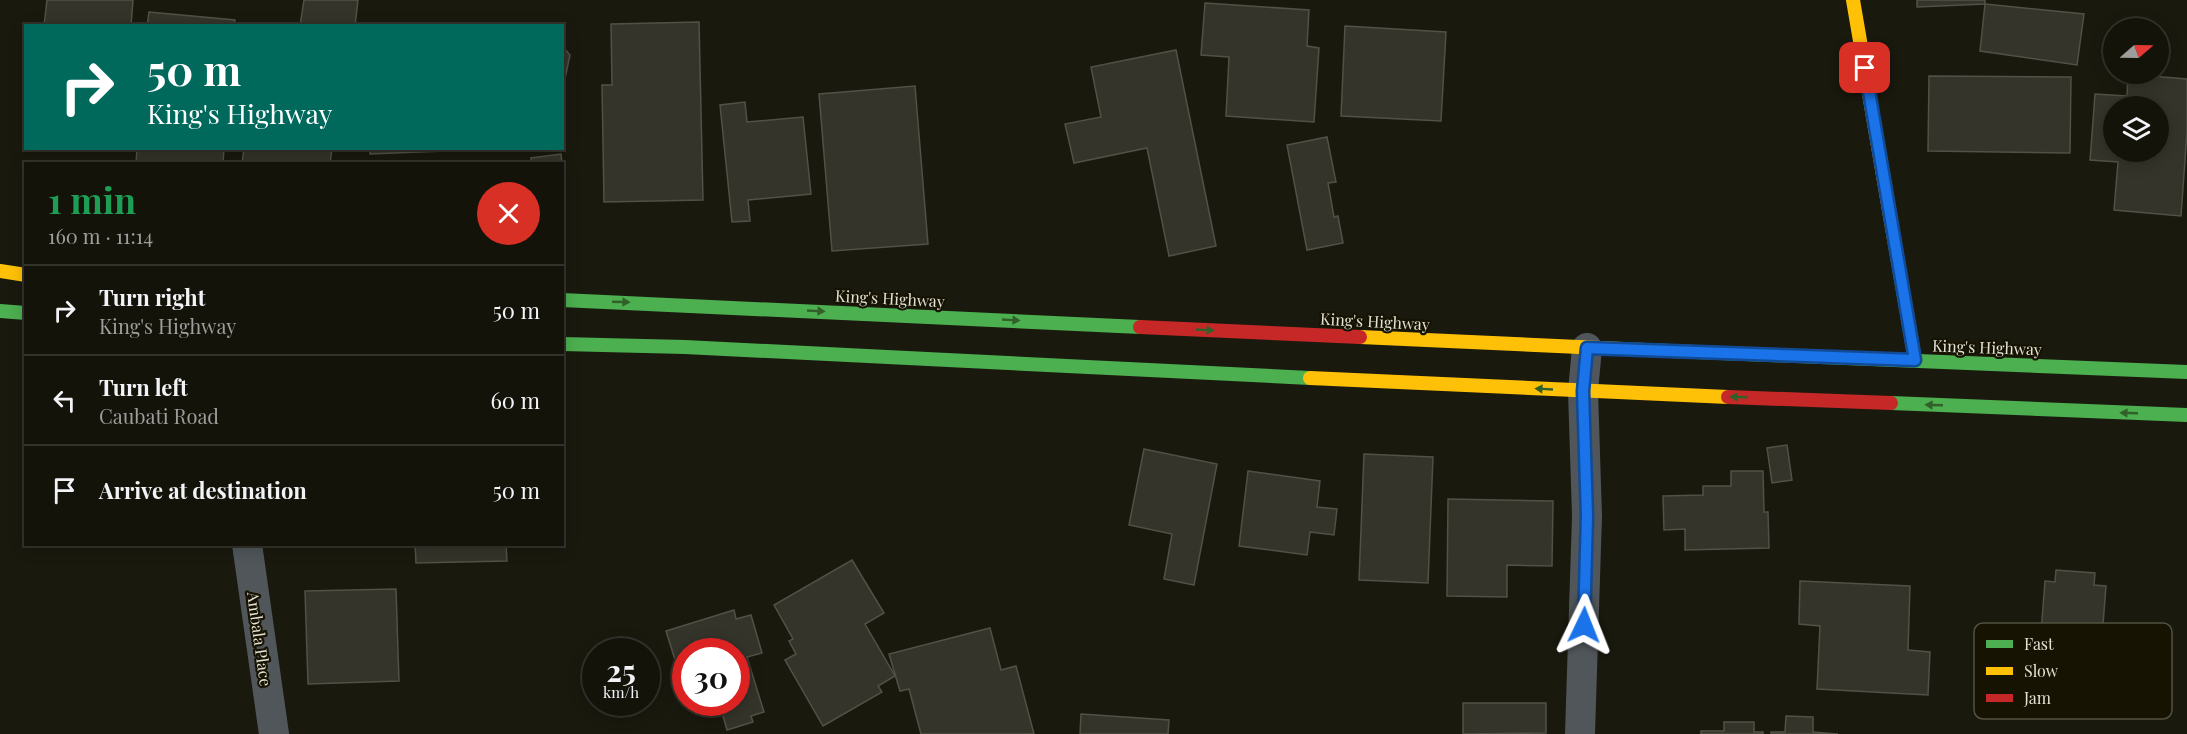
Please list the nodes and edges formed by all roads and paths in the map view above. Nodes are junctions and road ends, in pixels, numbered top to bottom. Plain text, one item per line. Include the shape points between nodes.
1 (1853, 0) edge
2 (0, 271) edge
3 (24, 275) edge
4 (564, 300) edge
5 (0, 311) edge
6 (24, 313) edge
7 (564, 344) edge
8 (1587, 348) junction
9 (1915, 360) junction
10 (2187, 372) edge
11 (1583, 391) junction
12 (2187, 415) edge
13 (246, 546) edge
14 (274, 734) edge
15 (1580, 734) edge

1 - 9 main road
2 - 3 main road
4 -> 8 main road, King's Highway
5 - 6 main road
11 -> 7 main road
8 - 9 main road, King's Highway
8 - 11 street
9 - 10 main road, King's Highway
12 -> 11 main road
11 - 15 street via 1587,516
13 - 14 street, Ambala Place

